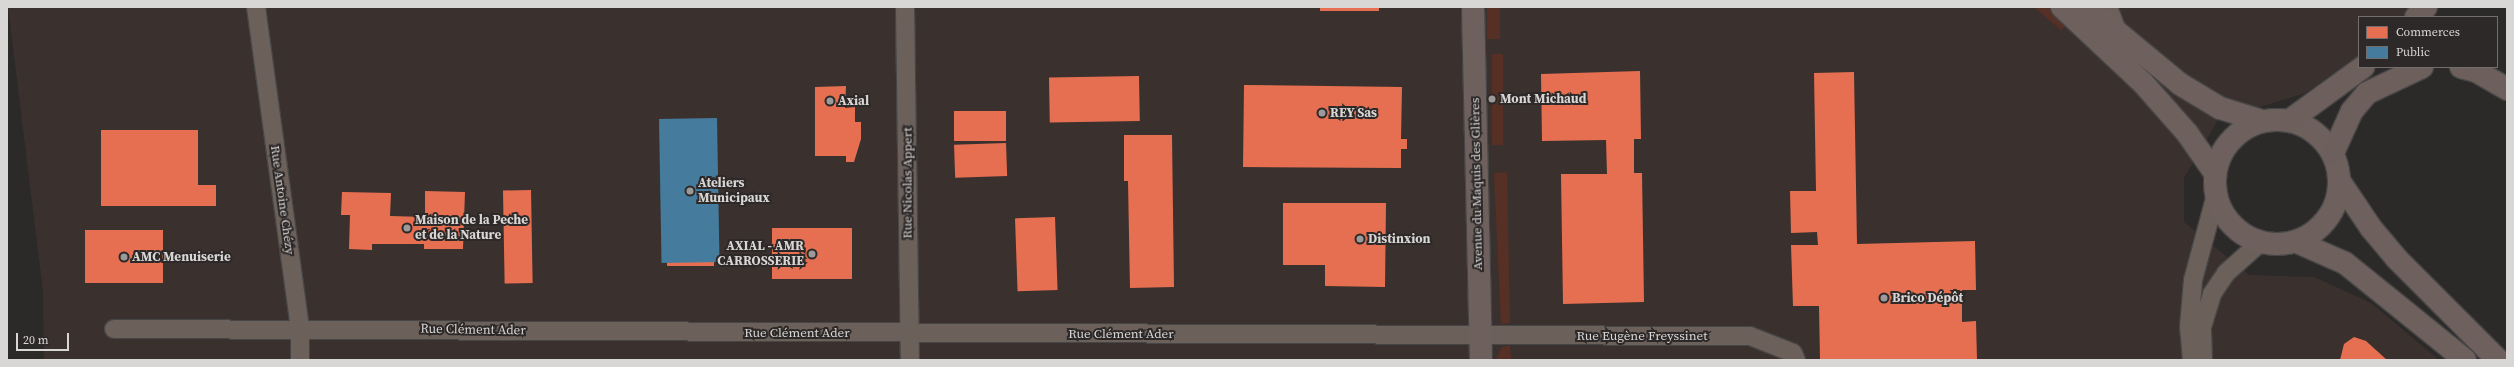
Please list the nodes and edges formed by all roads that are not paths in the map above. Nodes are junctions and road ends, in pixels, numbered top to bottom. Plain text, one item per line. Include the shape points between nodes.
1 (256, 7) edge
2 (905, 7) edge
3 (1473, 7) edge
4 (2062, 7) edge
5 (2087, 7) edge
6 (2108, 7) edge
7 (2426, 7) edge
8 (2417, 16) edge
9 (2118, 33) junction
10 (2362, 68) edge
11 (2420, 68) edge
12 (2465, 68) edge
13 (2507, 89) edge
14 (2289, 121) junction
15 (2262, 122) junction
16 (2333, 153) junction
17 (2215, 174) junction
18 (2340, 182) junction
19 (2216, 196) junction
20 (2261, 242) junction
21 (2296, 242) junction
22 (114, 329) dead end
23 (300, 329) junction
24 (909, 333) junction
25 (1481, 336) junction
26 (2497, 359) edge
27 (300, 360) edge
28 (910, 360) edge
29 (1481, 360) edge
30 (1796, 360) edge
31 (2192, 360) edge
32 (2203, 360) edge
33 (2465, 360) edge

1 - 23 street, Rue Antoine Chézy
2 - 24 street, Rue Nicolas Appert
3 - 25 main road, Avenue du Maquis des Glières
4 - 17 main road via 2143,83 2187,133
5 - 9 main road
6 - 9 street
7 - 8 main road
9 - 15 main road via 2180,84 2220,108
10 - 14 main road
11 - 16 main road via 2367,93 2352,111
12 - 13 main road via 2476,71
14 - 15 main road
14 - 16 main road via 2314,132
15 - 17 main road via 2245,129 2230,140 2220,156
16 - 18 main road
17 - 19 main road
18 - 21 main road via 2337,201 2328,219 2314,233
18 - 26 main road via 2371,228 2397,259
19 - 20 main road via 2232,225 2245,236
19 - 31 street via 2193,280 2189,327
20 - 21 main road via 2279,245
20 - 32 street via 2226,273 2212,294 2202,327
21 - 33 main road via 2345,263
22 - 23 street, Rue Clément Ader
23 - 24 street, Rue Clément Ader
23 - 27 street, Rue Antoine Chézy
24 - 25 street, Rue Clément Ader
24 - 28 street, Rue Nicolas Appert
25 - 29 main road, Avenue du Maquis des Glières
25 - 30 street, Rue Eugène Freyssinet via 1750,336 1793,353

